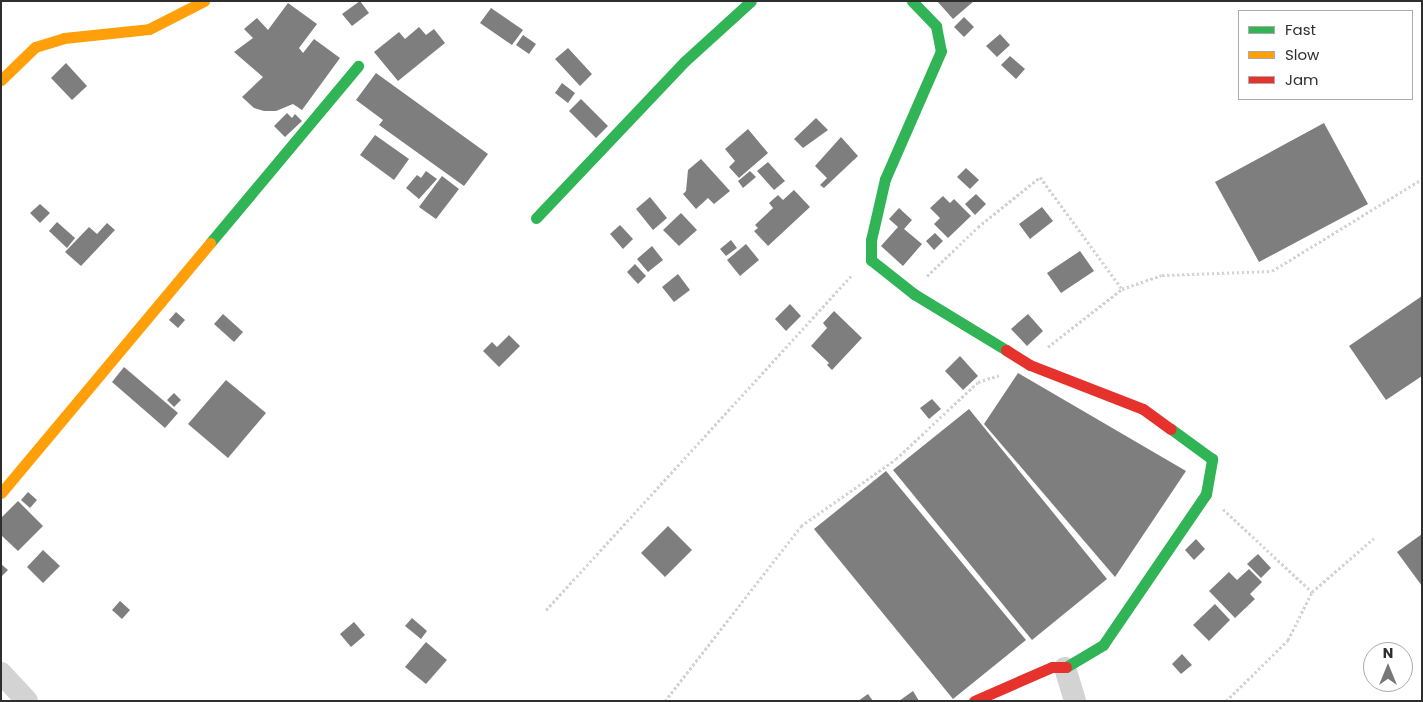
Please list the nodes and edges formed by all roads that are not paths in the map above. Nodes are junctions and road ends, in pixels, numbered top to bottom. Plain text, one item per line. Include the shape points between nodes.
1 (204, 1) edge
2 (750, 1) edge
3 (912, 1) edge
4 (358, 66) dead end
5 (1, 80) edge
6 (536, 218) dead end
7 (1, 493) edge
8 (1065, 668) junction
9 (1, 673) edge
10 (28, 701) edge
11 (974, 701) edge
12 (1075, 701) edge

1 - 5 street via 149,29 64,38 35,47
2 - 6 street via 685,61
3 - 8 street via 936,26 941,51 885,179 871,240 871,260 914,294 1030,366 1143,409 1212,459 1206,494 1103,645
4 - 7 street
8 - 11 street via 1052,667
8 - 12 street
9 - 10 street

